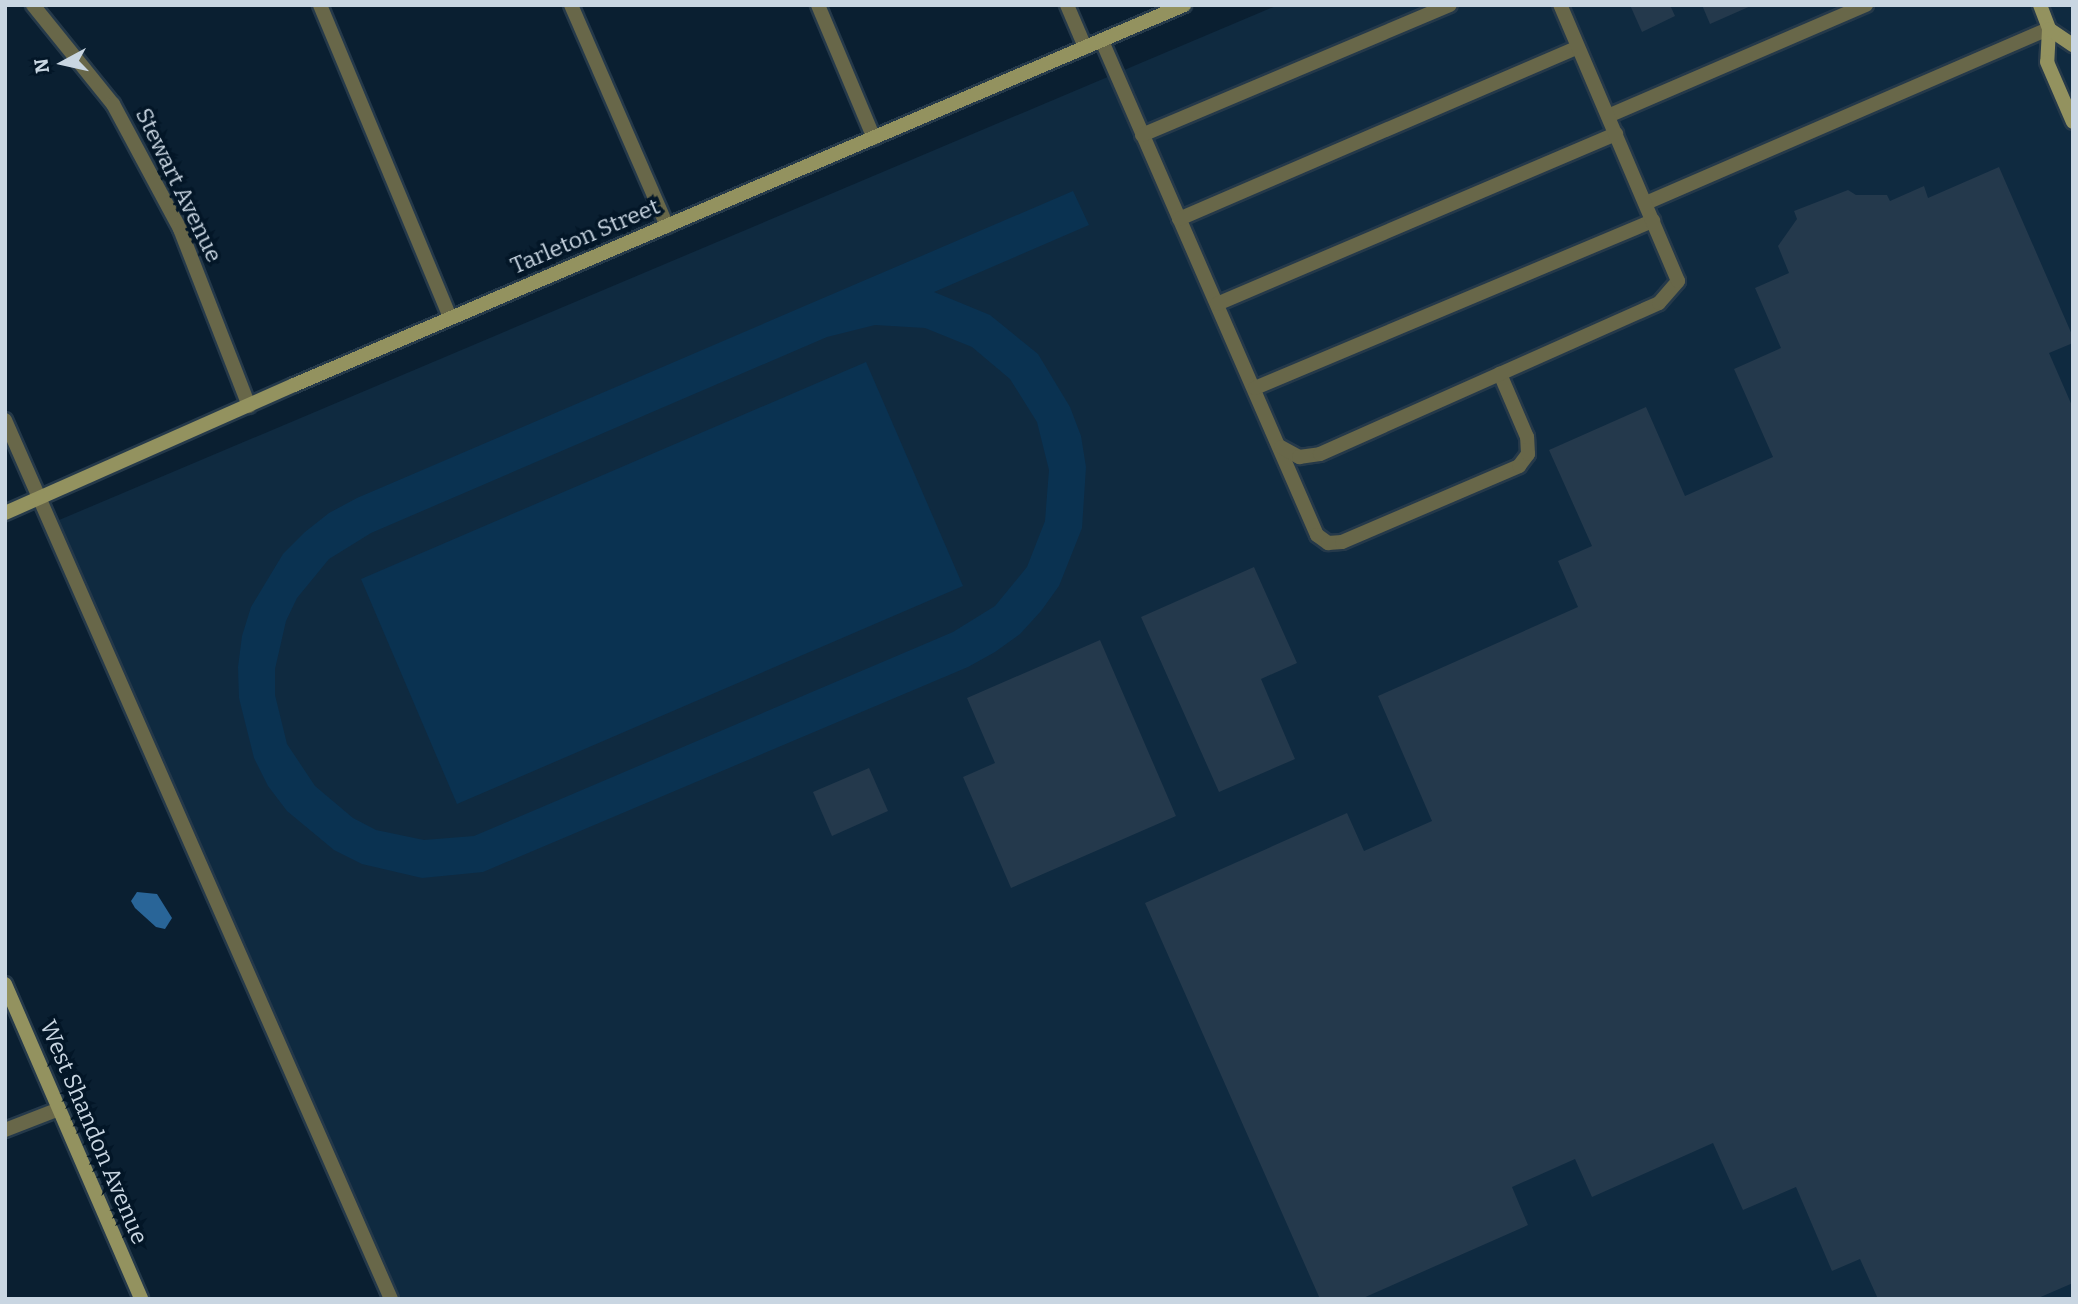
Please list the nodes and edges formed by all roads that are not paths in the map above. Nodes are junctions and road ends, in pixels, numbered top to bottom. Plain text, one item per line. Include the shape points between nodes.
1 (33, 5) edge
2 (320, 5) edge
3 (571, 5) edge
4 (818, 5) edge
5 (1067, 5) edge
6 (1184, 5) edge
7 (1450, 5) edge
8 (1560, 5) edge
9 (1866, 5) edge
10 (2040, 5) edge
11 (2049, 29) junction
12 (1102, 41) junction
13 (2073, 44) edge
14 (1085, 47) junction
15 (1578, 47) junction
16 (1608, 116) junction
17 (2073, 122) edge
18 (1616, 134) junction
19 (1142, 135) junction
20 (874, 138) junction
21 (1646, 203) junction
22 (1179, 219) junction
23 (1653, 221) junction
24 (667, 226) junction
25 (1217, 304) junction
26 (450, 318) junction
27 (1500, 374) junction
28 (1255, 388) junction
29 (250, 405) junction
30 (5, 420) edge
31 (1281, 447) junction
32 (41, 497) junction
33 (5, 513) edge
34 (5, 984) edge
35 (59, 1109) junction
36 (5, 1130) edge
37 (141, 1299) edge
38 (391, 1299) edge

1 - 29 street, Stewart Avenue via 113,104 180,229
2 - 26 street
3 - 24 street
4 - 20 street
5 - 14 street
6 - 12 street, Tarleton Street
7 - 19 street
8 - 15 street
9 - 16 street
10 - 11 street
11 - 13 street
11 - 17 street via 2047,62
11 - 21 street
12 - 14 street, Tarleton Street
12 - 19 street
14 - 20 street, Tarleton Street
15 - 16 street
15 - 22 street
16 - 18 street
18 - 21 street
18 - 25 street
19 - 22 street
20 - 24 street, Tarleton Street
21 - 23 street
22 - 25 street
23 - 27 street via 1678,281 1658,303
23 - 28 street
24 - 26 street, Tarleton Street
25 - 28 street
26 - 29 street, Tarleton Street
27 - 31 street via 1320,454 1299,457
27 - 31 street via 1527,437 1528,454 1519,466 1342,542 1328,543 1317,535
28 - 31 street
29 - 32 street, Tarleton Street
30 - 32 street
32 - 33 street, Tarleton Street
32 - 38 street
34 - 35 street, West Shandon Avenue
35 - 36 street
35 - 37 street, West Shandon Avenue

